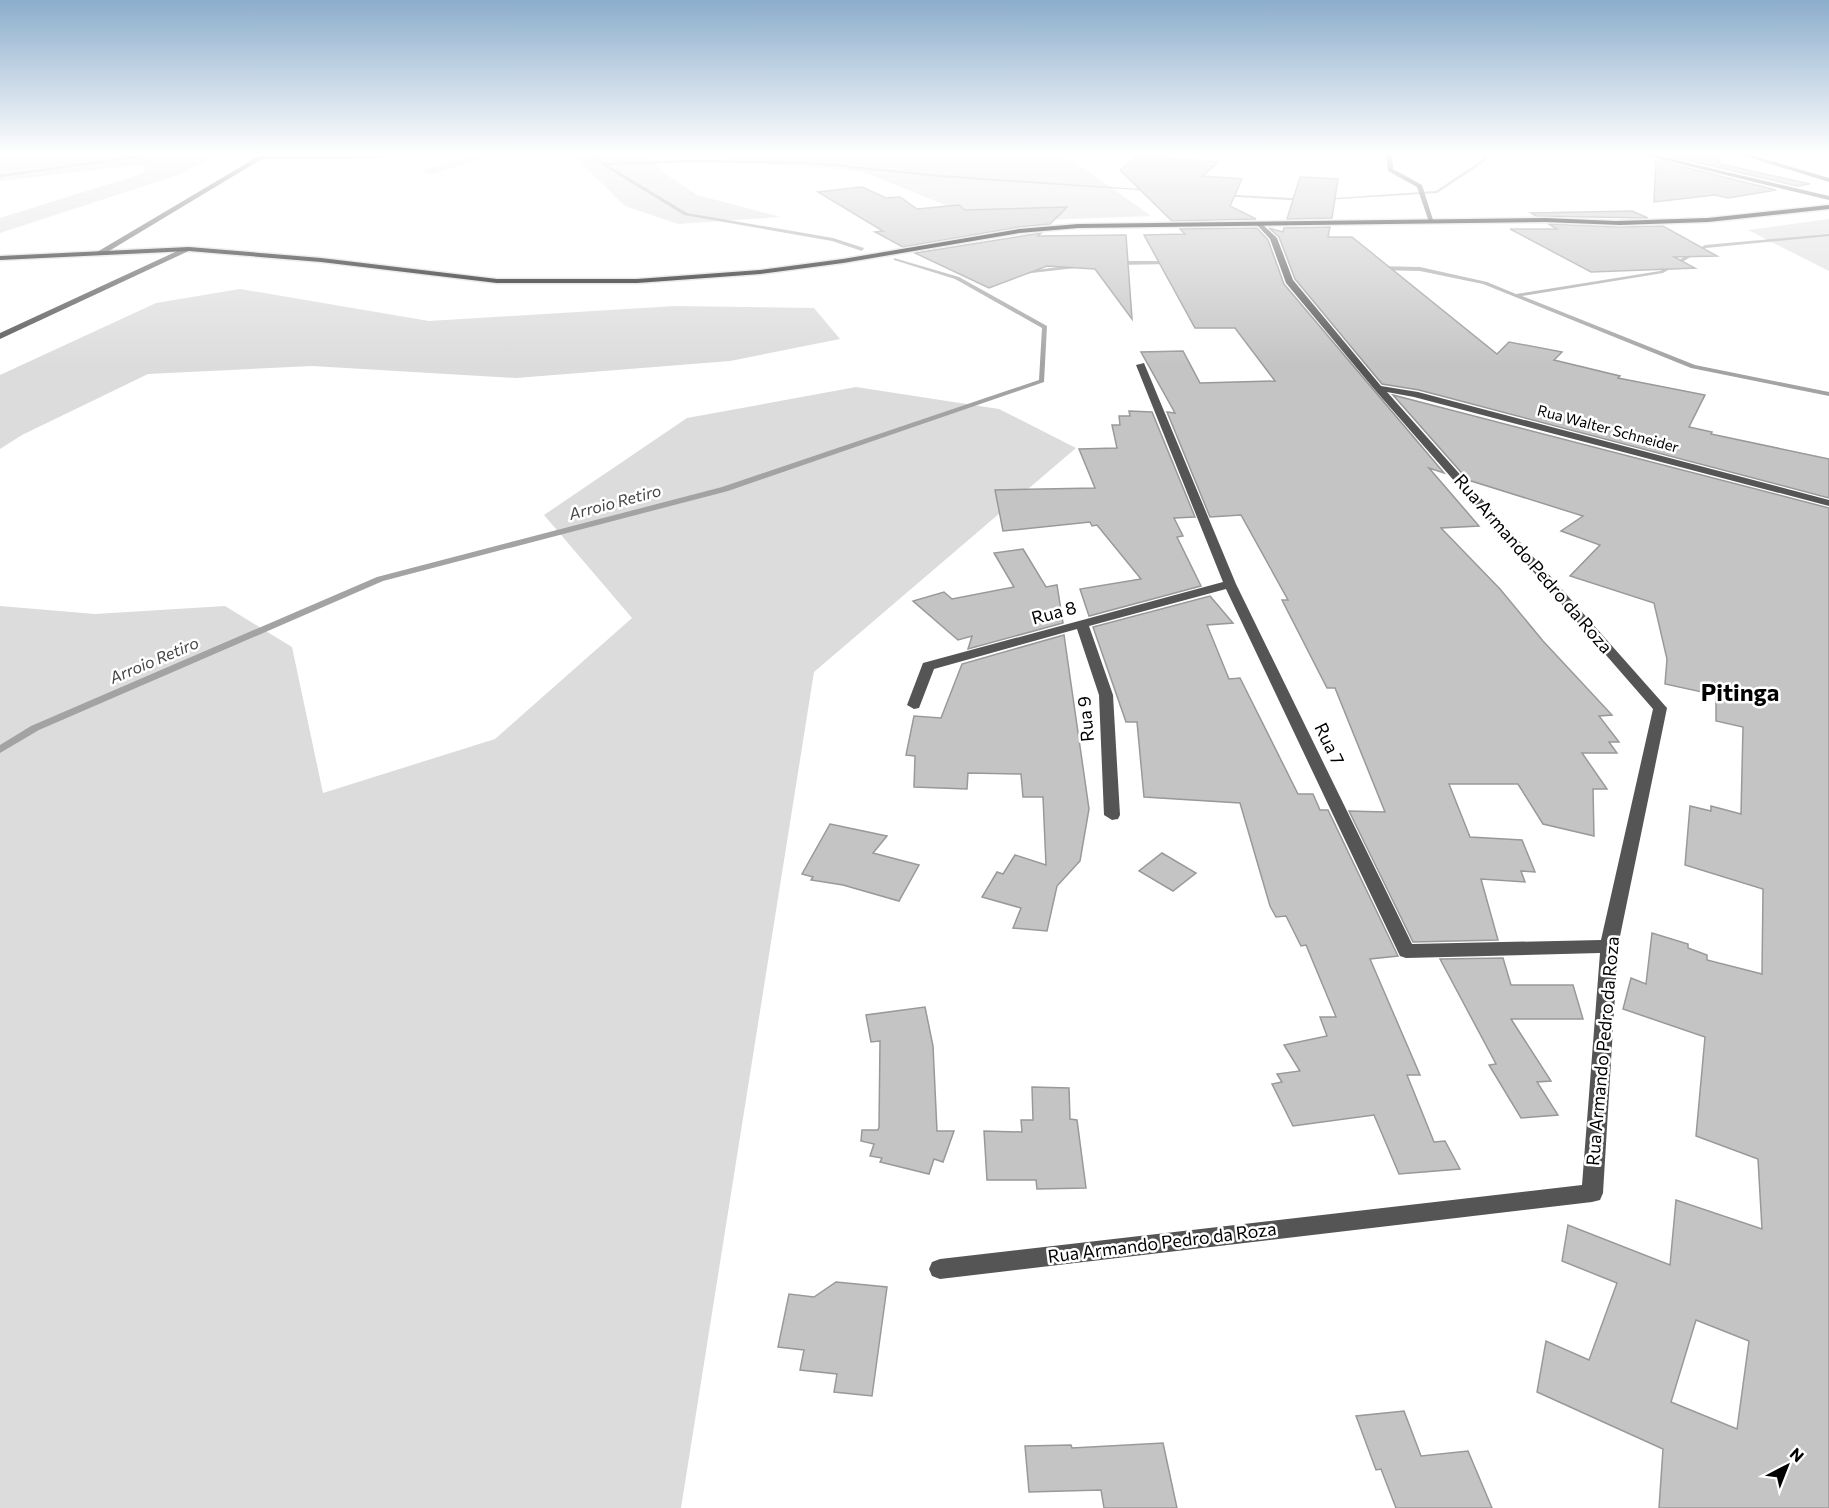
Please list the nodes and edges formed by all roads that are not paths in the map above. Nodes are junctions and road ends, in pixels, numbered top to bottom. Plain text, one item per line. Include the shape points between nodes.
1 (145, 225) edge
2 (1288, 225) edge
3 (1336, 225) edge
4 (1261, 226) junction
5 (189, 249) junction
6 (100, 252) junction
7 (0, 258) edge
8 (0, 336) edge
9 (1141, 365) dead end
10 (1378, 388) junction
11 (1829, 503) edge
12 (1230, 584) junction
13 (1082, 624) junction
14 (914, 705) dead end
15 (1112, 815) dead end
16 (1609, 946) junction
17 (940, 1269) dead end

1 - 6 street
2 - 4 main road
3 - 4 main road
4 - 5 main road via 1077,231 760,272 637,281 497,281
4 - 10 street, Rua Armando Pedro da Roza via 1273,238 1289,281
5 - 6 main road
5 - 8 street
6 - 7 main road
9 - 12 street, Rua 7
10 - 11 street, Rua Walter Schneider via 1415,394
10 - 16 street, Rua Armando Pedro da Roza via 1660,708
12 - 13 street, Rua 8
12 - 16 street, Rua 7 via 1406,951
13 - 14 street, Rua 8 via 928,666
13 - 15 street, Rua 9 via 1106,695
16 - 17 street, Rua Armando Pedro da Roza via 1592,1193

